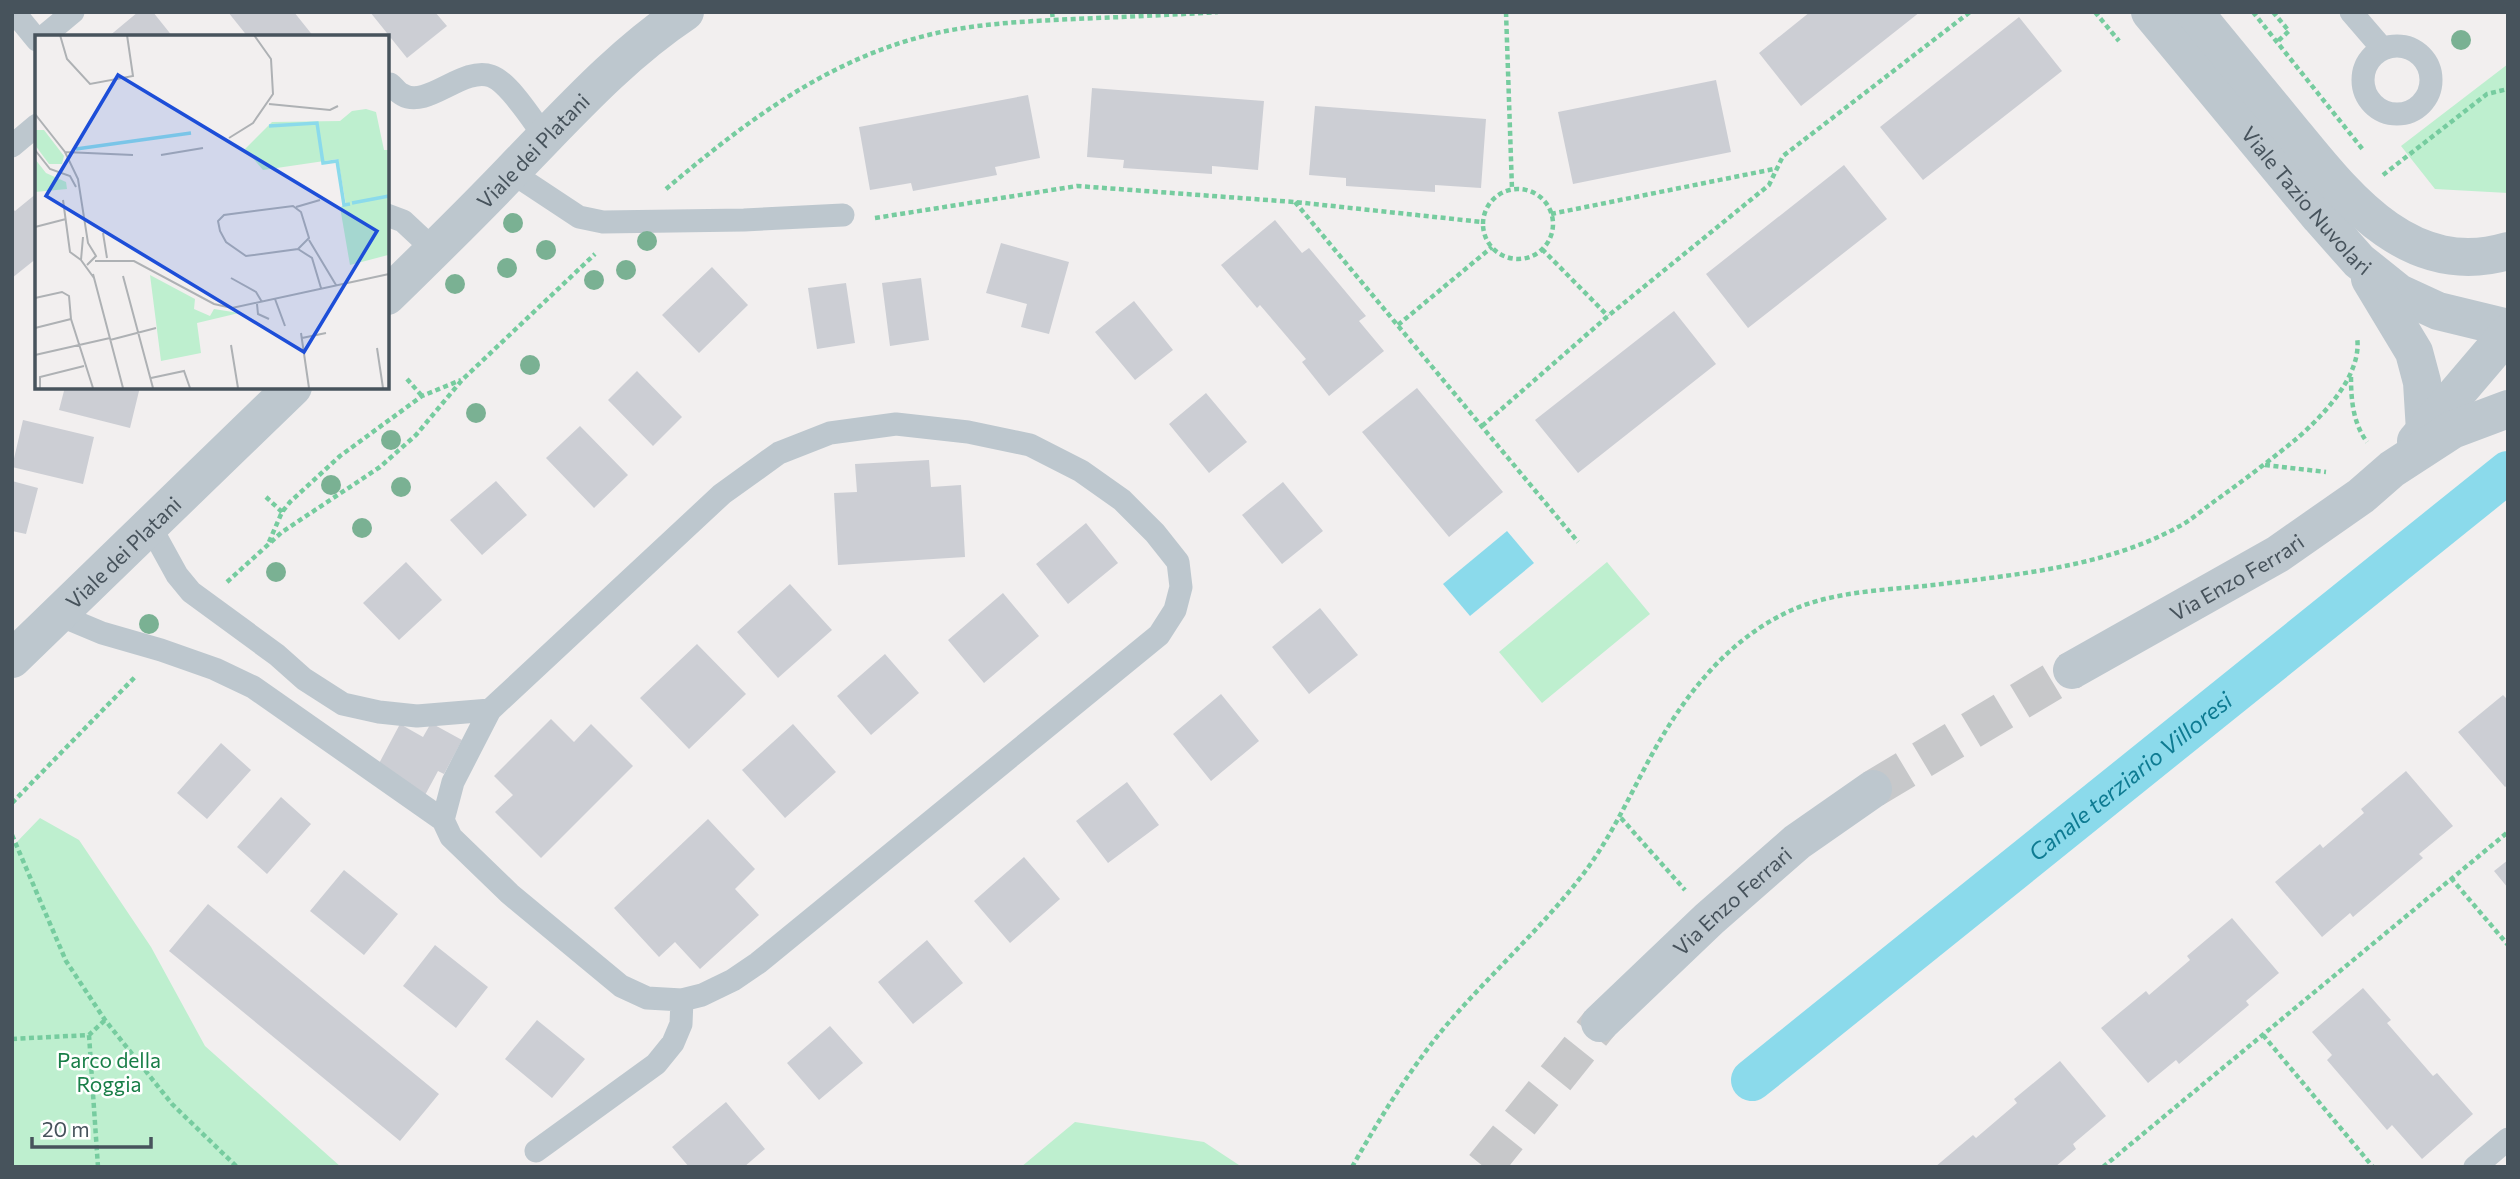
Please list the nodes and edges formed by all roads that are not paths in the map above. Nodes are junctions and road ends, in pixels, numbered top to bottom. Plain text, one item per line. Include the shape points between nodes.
1 (14, 12) edge
2 (73, 12) edge
3 (685, 12) edge
4 (2150, 12) edge
5 (2194, 12) edge
6 (2351, 12) edge
7 (46, 35) edge
8 (35, 38) edge
9 (2382, 48) dead end
10 (390, 84) dead end
11 (35, 127) edge
12 (545, 136) junction
13 (12, 146) edge
14 (511, 172) junction
15 (388, 215) edge
16 (843, 215) dead end
17 (434, 250) junction
18 (2508, 251) edge
19 (2359, 261) junction
20 (388, 295) edge
21 (2508, 331) edge
22 (292, 388) edge
23 (2508, 409) edge
24 (2425, 431) junction
25 (2383, 459) junction
26 (150, 526) junction
27 (59, 615) junction
28 (12, 659) edge
29 (2073, 670) tunnel mouth
30 (489, 709) junction
31 (1873, 789) tunnel mouth
32 (443, 820) junction
33 (682, 1000) junction
34 (1600, 1023) tunnel mouth
35 (2508, 1139) edge
36 (536, 1151) dead end
37 (2475, 1167) edge

1 - 8 lane
2 - 7 lane
3 - 12 street, Viale dei Platani via 600,79
4 - 19 street, Viale Tazio Nuvolari
5 - 18 street, Viale Tazio Nuvolari via 2364,213 2393,235 2432,253 2461,257
6 - 9 lane
10 - 12 lane via 414,98 466,78 491,76 505,86
11 - 13 lane
12 - 14 street, Viale dei Platani
14 - 16 lane via 579,217 603,222
14 - 17 street, Viale dei Platani
15 - 17 lane via 403,221
17 - 20 street, Viale dei Platani
19 - 21 street, Viale Tazio Nuvolari via 2399,293 2438,311
19 - 24 street via 2414,352 2422,382
21 - 24 street, Via Enzo Ferrari
22 - 26 street, Viale dei Platani
23 - 25 street, Via Enzo Ferrari
24 - 25 street, Via Enzo Ferrari
25 - 29 street, Via Enzo Ferrari via 2361,496 2278,554
26 - 27 street, Viale dei Platani
26 - 30 lane via 191,592 343,704 417,716
27 - 28 street, Viale dei Platani
27 - 32 lane via 215,669 253,687
30 - 32 lane via 453,782
30 - 33 lane via 722,494 779,453 830,433 897,424 1030,445 1081,471 1122,500 1178,562 1181,587 1175,610 1159,635 758,963 733,980
31 - 34 street, Via Enzo Ferrari via 1797,842
32 - 33 lane via 464,852 621,986 647,998
33 - 36 lane via 674,1044 656,1064
35 - 37 lane

